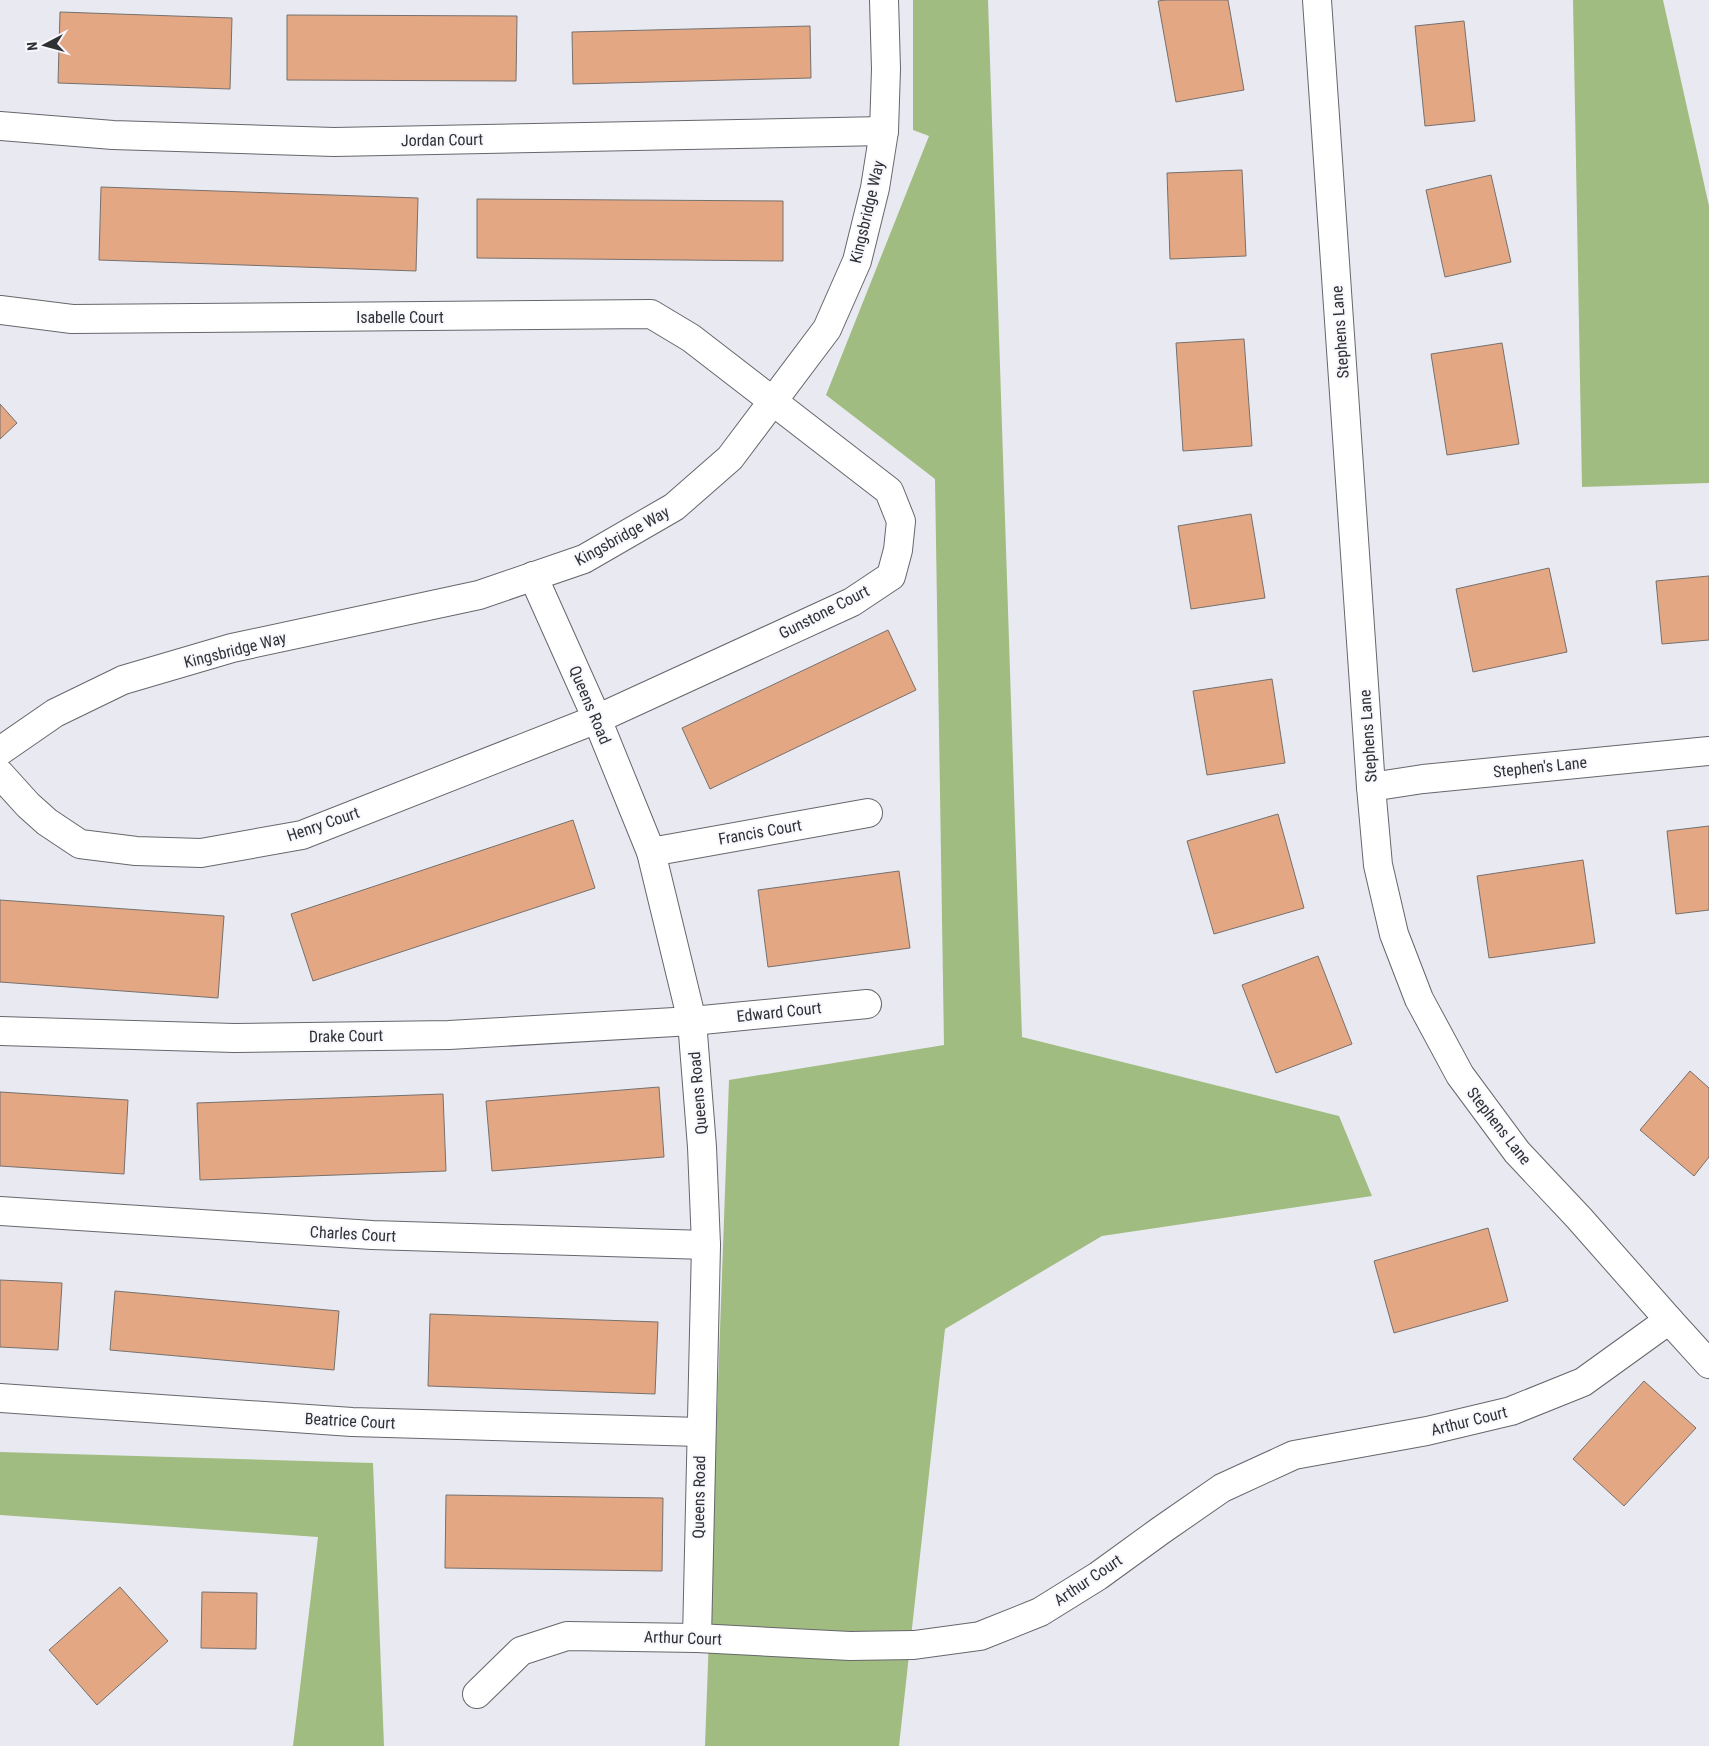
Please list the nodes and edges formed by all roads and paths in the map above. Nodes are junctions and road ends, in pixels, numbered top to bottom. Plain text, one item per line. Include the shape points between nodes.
1 (884, 0) edge
2 (1317, 0) edge
3 (0, 126) edge
4 (884, 131) junction
5 (0, 310) edge
6 (773, 400) junction
7 (533, 576) junction
8 (597, 719) junction
9 (1709, 750) edge
10 (0, 751) edge
11 (0, 774) edge
12 (1371, 787) junction
13 (868, 813) dead end
14 (652, 852) junction
15 (866, 1004) dead end
16 (692, 1021) junction
17 (0, 1031) edge
18 (0, 1211) edge
19 (706, 1245) junction
20 (1669, 1320) junction
21 (1709, 1364) edge
22 (0, 1398) edge
23 (700, 1432) junction
24 (697, 1638) junction
25 (477, 1694) dead end

1 - 4 street, Kingsbridge Way
2 - 12 street, Stephens Lane
3 - 4 street, Jordan Court via 113,135 334,142
4 - 6 street, Kingsbridge Way via 875,188 857,261 827,329
5 - 6 street, Isabelle Court via 72,319 651,314 691,338
6 - 7 street, Kingsbridge Way via 730,458 674,507 584,560
6 - 8 street, Gunstone Court via 889,491 901,521 891,576 852,602
7 - 8 street, Queens Road
7 - 10 street, Kingsbridge Way via 479,595 232,648 123,680 55,713
8 - 11 street, Henry Court via 302,835 201,853 136,851 80,844 28,805
8 - 14 street, Queens Road
9 - 12 street, Stephen's Lane
12 - 20 street, Stephens Lane via 1378,865 1394,934 1419,999 1460,1075 1517,1152
13 - 14 street, Francis Court
14 - 16 street, Queens Road
15 - 16 street, Edward Court
16 - 17 street, Drake Court via 449,1035 234,1038
16 - 19 street, Queens Road
18 - 19 street, Charles Court via 372,1236
19 - 23 street, Queens Road
20 - 21 street, Stephens Lane
20 - 24 street, Arthur Court via 1583,1382 1511,1411 1427,1431 1294,1455 1276,1463 1222,1488 1098,1576 1040,1612 980,1636 914,1645 850,1646
22 - 23 street, Beatrice Court via 352,1422
23 - 24 street, Queens Road
24 - 25 street, Arthur Court via 567,1636 522,1651

